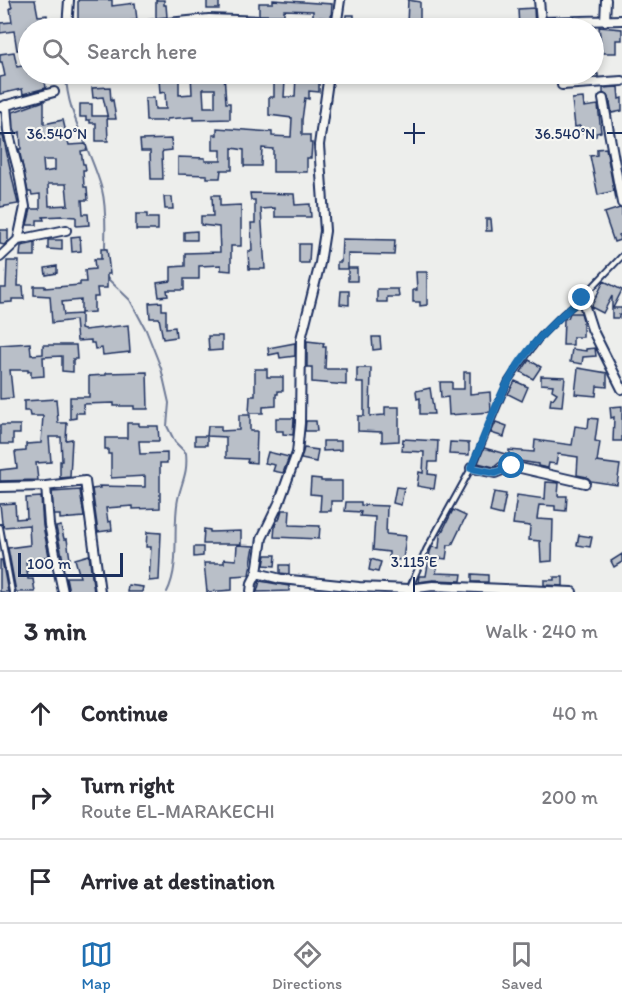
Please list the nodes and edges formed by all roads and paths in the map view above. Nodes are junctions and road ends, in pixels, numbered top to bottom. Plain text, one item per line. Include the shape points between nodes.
1 (69, 0) edge
2 (340, 0) edge
3 (539, 0) edge
4 (606, 0) edge
5 (68, 18) edge
6 (337, 18) edge
7 (541, 18) edge
8 (622, 20) edge
9 (605, 21) joint
10 (622, 81) edge
11 (604, 82) edge
12 (328, 84) edge
13 (577, 84) edge
14 (562, 85) dead end
15 (54, 92) dead end
16 (603, 99) dead end
17 (3, 106) edge
18 (622, 203) edge
19 (66, 230) dead end
20 (18, 240) junction
21 (622, 256) edge
22 (0, 257) edge
23 (582, 298) junction
24 (622, 389) edge
25 (471, 468) junction
26 (585, 483) dead end
27 (46, 486) junction
28 (0, 487) edge
29 (0, 527) edge
30 (257, 573) junction
31 (408, 591) edge
32 (12, 592) edge
33 (63, 592) edge
34 (100, 592) edge
35 (251, 592) edge
36 (572, 592) edge

1 - 5 street
2 - 6 street
3 - 7 street
4 - 9 street
8 - 9 street
10 - 11 street
12 - 30 street via 319,145 325,231 301,339 297,453 262,538
13 - 14 street
15 - 17 street
16 - 18 street
17 - 20 street via 26,207
19 - 20 street
20 - 22 street
21 - 23 lane
23 - 24 street via 592,329
23 - 25 lane via 541,336 508,381
25 - 26 street via 495,473 512,466
25 - 31 lane
27 - 28 street
27 - 33 street
27 - 34 street via 85,481
29 - 32 lane
30 - 31 street via 281,579
30 - 35 street
31 - 36 street via 433,586

